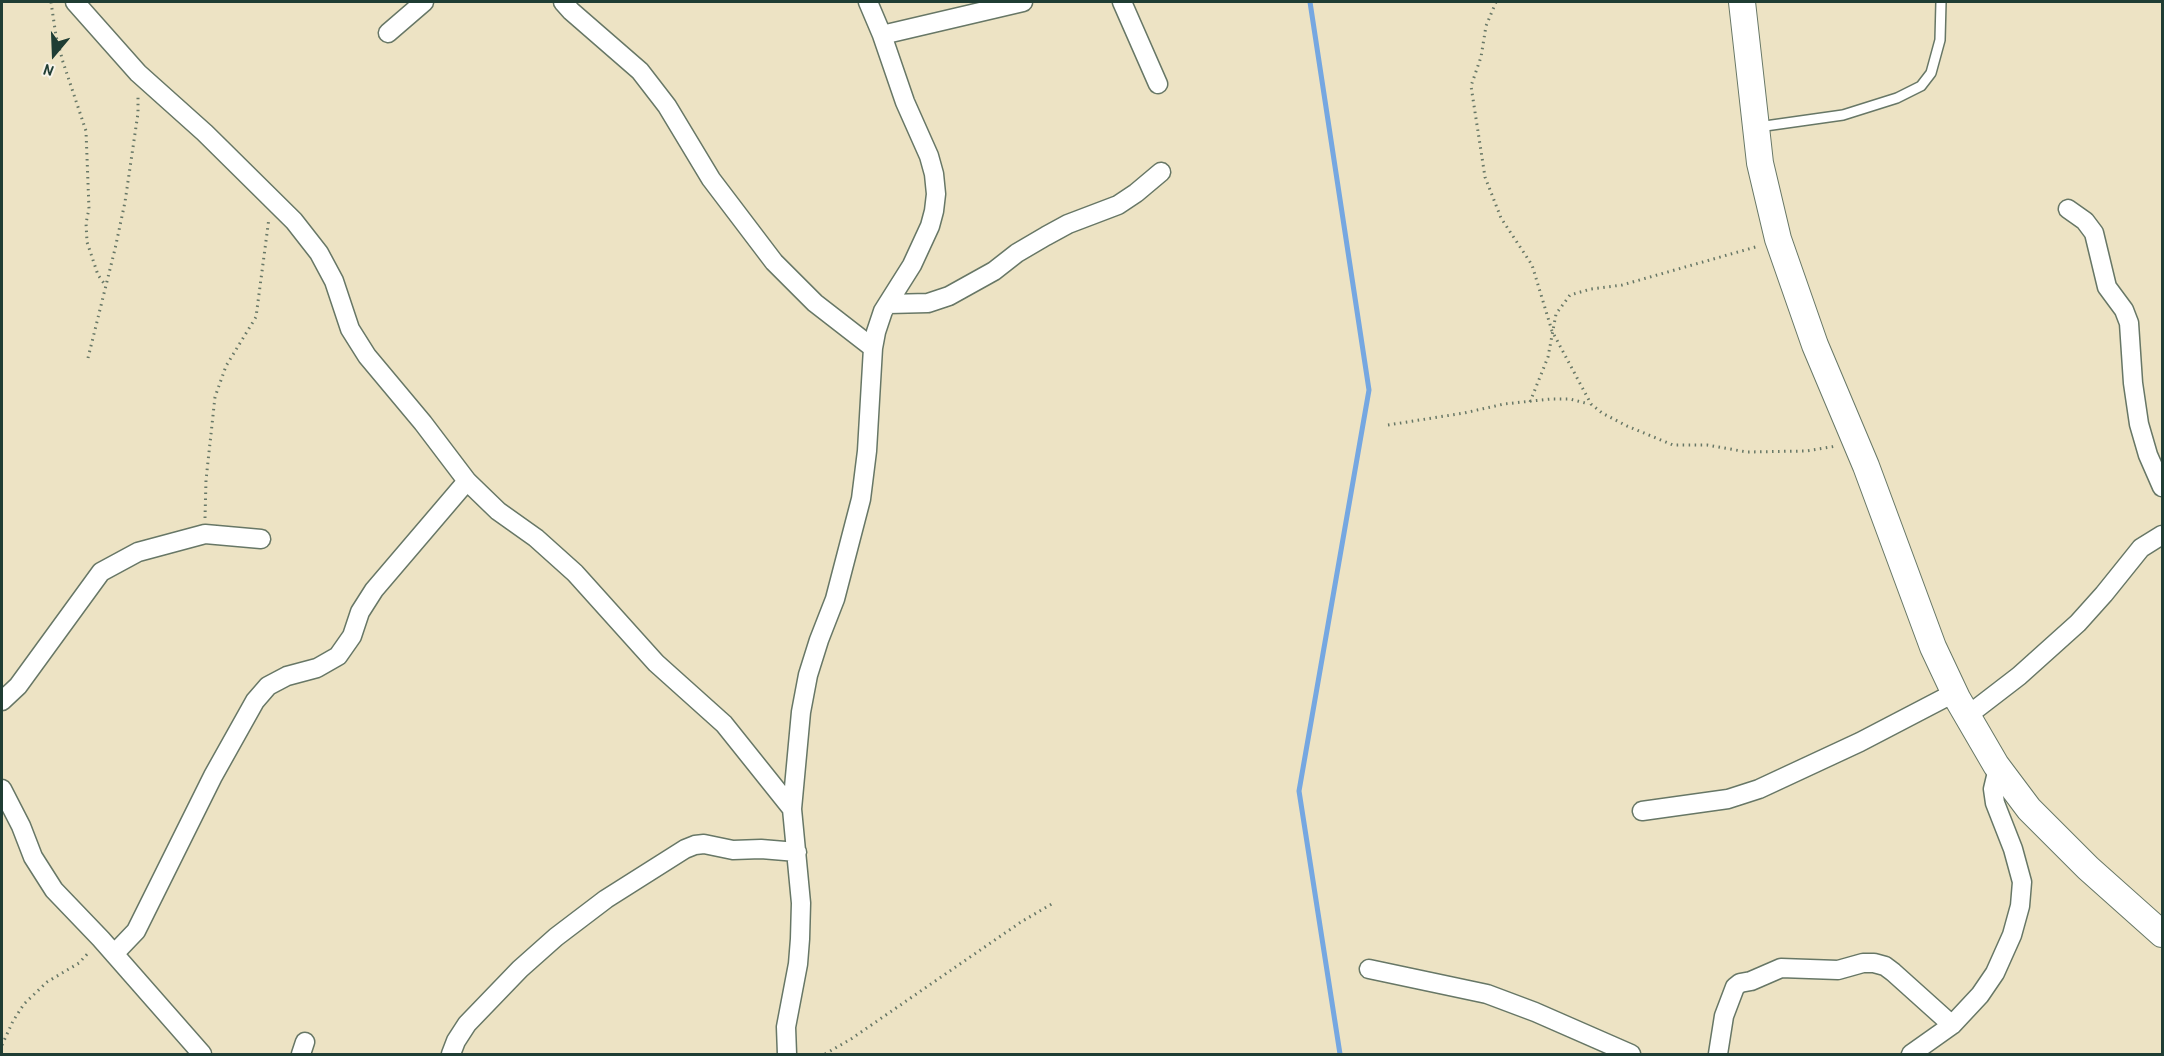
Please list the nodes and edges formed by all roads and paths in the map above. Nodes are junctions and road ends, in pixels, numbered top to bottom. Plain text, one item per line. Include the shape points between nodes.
1 (51, 2) edge
2 (75, 2) edge
3 (423, 2) edge
4 (563, 2) edge
5 (868, 2) edge
6 (1023, 2) edge
7 (1122, 2) edge
8 (1496, 2) edge
9 (1742, 2) edge
10 (1941, 2) edge
11 (388, 33) dead end
12 (882, 35) junction
13 (138, 73) junction
14 (1158, 84) dead end
15 (1756, 127) junction
16 (1161, 172) dead end
17 (271, 196) junction
18 (2068, 209) dead end
19 (1778, 239) junction
20 (106, 286) junction
21 (888, 304) junction
22 (1552, 331) junction
23 (873, 348) junction
24 (88, 358) dead end
25 (1530, 402) junction
26 (1591, 404) junction
27 (1388, 425) dead end
28 (1856, 443) junction
29 (2161, 479) edge
30 (467, 481) junction
31 (205, 534) junction
32 (2163, 535) edge
33 (261, 539) dead end
34 (1954, 693) junction
35 (2, 701) edge
36 (1967, 716) junction
37 (1998, 768) junction
38 (2, 789) edge
39 (792, 809) junction
40 (1642, 811) dead end
41 (797, 852) junction
42 (1055, 902) dead end
43 (2163, 934) edge
44 (101, 939) junction
45 (114, 954) junction
46 (1369, 969) dead end
47 (1952, 1025) junction
48 (2, 1045) edge
49 (202, 1054) edge
50 (451, 1054) edge
51 (787, 1054) edge
52 (825, 1054) edge
53 (1631, 1054) edge
54 (1718, 1054) edge
55 (1911, 1054) edge

1 - 20 path via 63,62 86,131 87,242
2 - 13 street
3 - 11 street
4 - 23 street via 640,71 667,106 711,179 774,262 815,303
5 - 12 street
6 - 12 street
7 - 14 street
8 - 22 path via 1471,86 1477,136 1485,177 1501,218 1532,265
9 - 15 street
10 - 15 lane via 1940,40 1931,73 1921,86 1843,115
12 - 21 street via 929,156 936,194 930,226
13 - 17 street
13 - 20 path via 138,113
15 - 19 street via 1760,163
16 - 21 street via 1118,205 1068,224 949,297 928,303
17 - 30 street via 319,253 334,281 350,329 368,356
17 - 31 path via 256,317 226,366 215,397
18 - 29 street via 2094,232 2107,287 2129,323 2139,424 2148,455
19 - 22 path via 1622,285 1578,292 1563,303
19 - 28 street via 1815,345
20 - 24 path
21 - 23 street
22 - 25 path via 1548,357
22 - 26 path
23 - 39 street via 861,499 835,598 808,675
25 - 26 path via 1570,399
25 - 27 path
26 - 28 path via 1628,426 1673,445 1748,452 1806,451
28 - 34 street
30 - 39 street via 575,573 656,663 724,724
30 - 45 street via 374,590 338,656 268,686 255,701 136,931
31 - 33 street
31 - 35 street via 138,552 101,572 18,686
32 - 36 street via 2141,548 2078,623
34 - 36 street
34 - 40 street via 1759,789 1728,799
36 - 37 street
37 - 43 street via 2029,809
37 - 47 street via 1995,803 2022,882 2020,906 1995,973
38 - 44 street via 33,857 54,890
39 - 41 street
41 - 50 street via 733,850 705,844 685,849 606,899 556,937 467,1024
41 - 51 street via 800,939 786,1027
42 - 52 path
44 - 45 street
44 - 48 path via 79,963 47,982 24,1004
45 - 49 street
46 - 53 street via 1487,994
47 - 54 street via 1885,966 1863,963 1838,970 1781,968 1735,987 1724,1016
47 - 55 street

